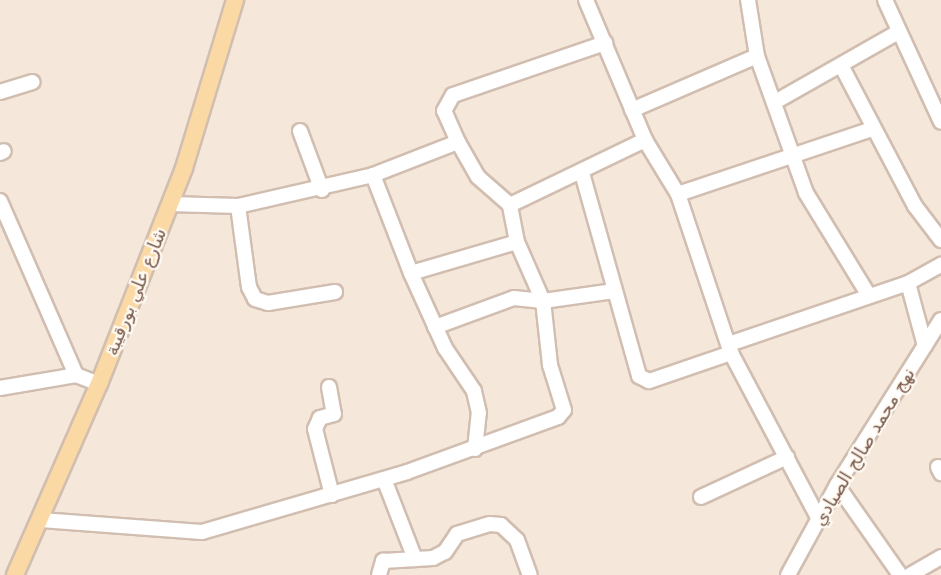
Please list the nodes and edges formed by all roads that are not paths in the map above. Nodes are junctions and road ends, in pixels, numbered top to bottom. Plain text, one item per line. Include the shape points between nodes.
1 (235, 0) edge
2 (586, 0) edge
3 (748, 0) edge
4 (885, 0) edge
5 (898, 32) junction
6 (605, 43) junction
7 (757, 56) junction
8 (842, 67) junction
9 (33, 82) dead end
10 (0, 92) edge
11 (775, 102) junction
12 (632, 110) junction
13 (941, 122) edge
14 (872, 129) junction
15 (300, 131) dead end
16 (645, 140) junction
17 (458, 142) junction
18 (794, 156) junction
19 (582, 173) junction
20 (373, 175) junction
21 (322, 190) junction
22 (678, 194) junction
23 (0, 201) edge
24 (170, 204) junction
25 (510, 205) junction
26 (238, 206) junction
27 (941, 240) edge
28 (517, 242) junction
29 (941, 265) edge
30 (411, 273) junction
31 (908, 283) junction
32 (614, 291) junction
33 (334, 292) dead end
34 (868, 294) junction
35 (543, 300) junction
36 (941, 320) edge
37 (435, 327) junction
38 (926, 346) junction
39 (730, 349) junction
40 (76, 375) junction
41 (99, 384) junction
42 (328, 387) dead end
43 (0, 388) edge
44 (475, 449) junction
45 (787, 457) junction
46 (384, 479) junction
47 (837, 485) junction
48 (332, 495) junction
49 (701, 497) dead end
50 (819, 519) junction
51 (41, 520) junction
52 (941, 557) edge
53 (415, 559) junction
54 (15, 575) edge
55 (379, 575) edge
56 (530, 575) edge
57 (788, 575) edge
58 (900, 575) edge
59 (910, 575) edge

1 - 24 main road, شارع علي بورقيبة
2 - 6 street
3 - 7 street
4 - 5 street
5 - 8 street
5 - 13 street
6 - 12 street
6 - 17 street via 449,98 444,111
7 - 11 street
7 - 12 street
8 - 11 street
8 - 14 street
9 - 10 street
11 - 18 street
12 - 16 street
14 - 18 street
14 - 27 street via 915,206
15 - 21 street
16 - 19 street
16 - 22 street
17 - 20 street
17 - 25 street via 478,177
18 - 22 street
18 - 34 street via 818,216
19 - 25 street
19 - 32 street
20 - 21 street
20 - 30 street
21 - 26 street
22 - 39 street
23 - 40 street
24 - 26 street
24 - 41 main road, شارع علي بورقيبة
25 - 28 street
26 - 33 street via 249,287 255,299 268,303
28 - 30 street
28 - 35 street
29 - 31 street
30 - 37 street
31 - 34 street
31 - 38 street
32 - 35 street
32 - 39 street via 635,369 646,381
34 - 39 street
35 - 37 street via 513,298
35 - 44 street via 550,365 564,410 558,417
36 - 38 street, نهج محمد صالح الصيادي
37 - 44 street via 477,400 479,431
38 - 47 street, نهج محمد صالح الصيادي
39 - 45 street
40 - 41 street
40 - 43 street
41 - 51 main road, شارع علي بورقيبة
42 - 48 street via 334,414 320,418 315,429
44 - 46 street
45 - 49 street
45 - 50 street
46 - 48 street
46 - 53 street
47 - 50 street, نهج محمد صالح الصيادي
47 - 58 street
48 - 51 street via 202,532
50 - 57 street, نهج محمد صالح الصيادي
51 - 54 main road, شارع علي بورقيبة
52 - 59 street
53 - 55 street via 383,561
53 - 56 street via 446,552 457,534 490,524 501,525 517,540

